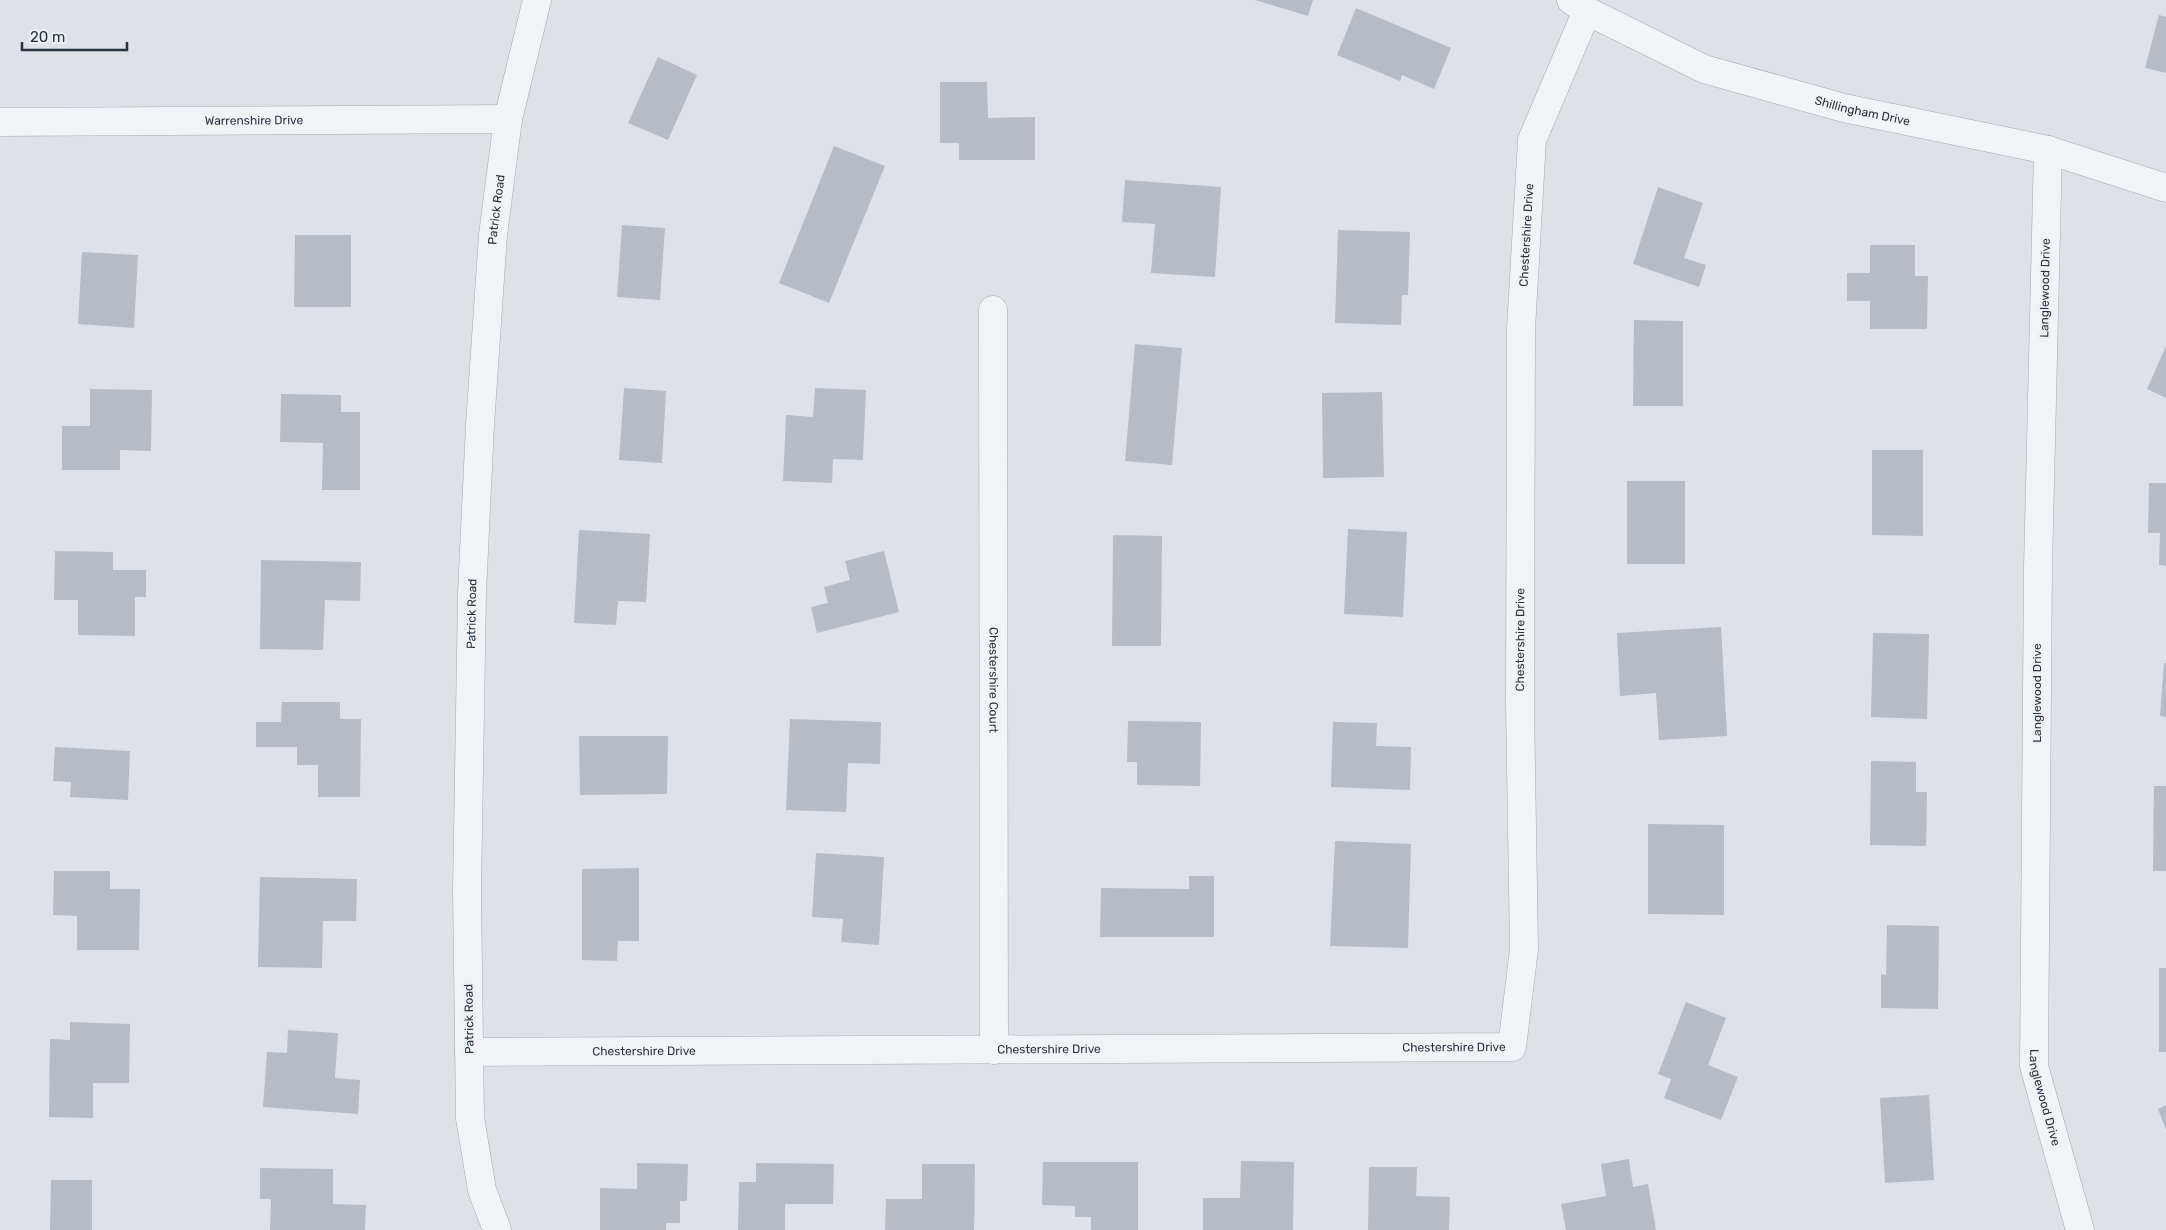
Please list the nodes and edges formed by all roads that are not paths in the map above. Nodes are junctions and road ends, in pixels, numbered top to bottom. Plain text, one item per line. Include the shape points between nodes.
1 (537, 0) edge
2 (1579, 6) edge
3 (508, 119) junction
4 (0, 122) edge
5 (2048, 150) junction
6 (2166, 188) edge
7 (993, 310) dead end
8 (994, 1050) junction
9 (469, 1052) junction
10 (497, 1230) edge
11 (2080, 1230) edge

1 - 3 street, Patrick Road
2 - 5 street, Shillingham Drive via 1704,69 1844,108
2 - 8 street, Chestershire Drive via 1532,140 1521,328 1520,706 1524,949 1512,1046
3 - 4 street, Warrenshire Drive
3 - 9 street, Patrick Road via 493,235 472,593 467,891
5 - 6 street, Shillingham Drive
5 - 11 street, Langlewood Drive via 2038,567 2034,1066
7 - 8 street, Chestershire Court
8 - 9 street, Chestershire Drive
9 - 10 street, Patrick Road via 470,1118 482,1190

